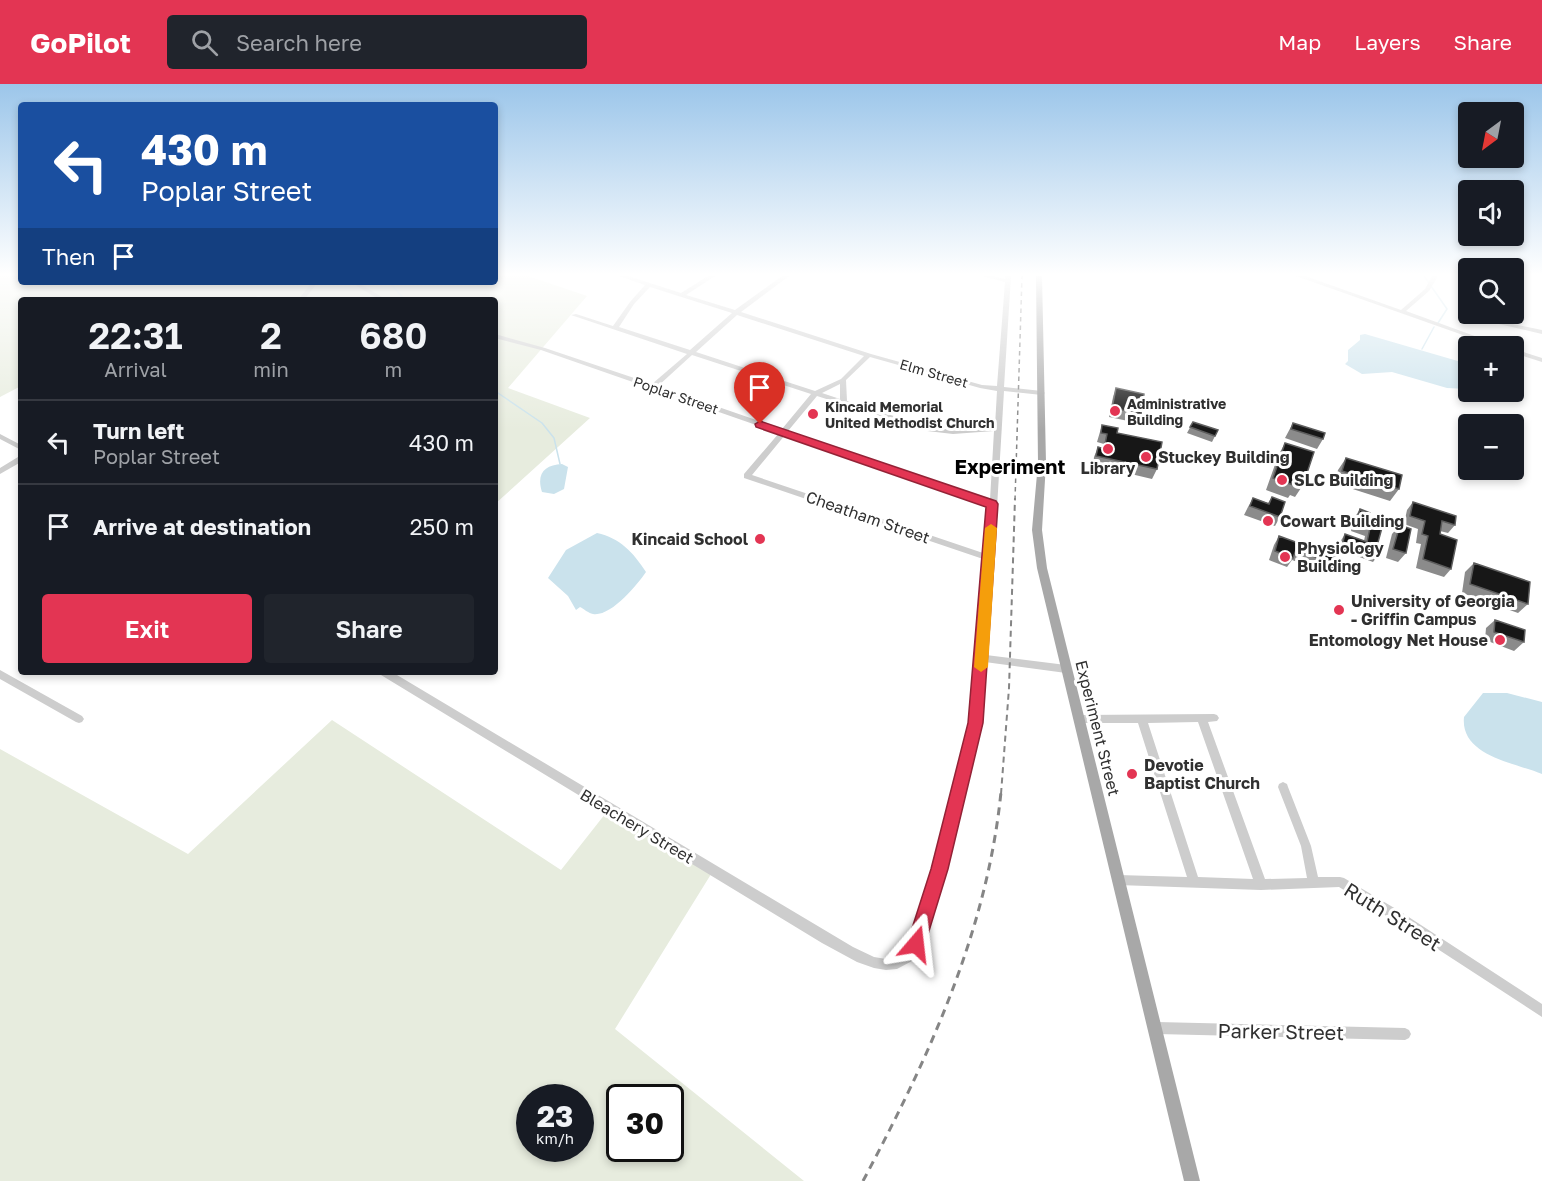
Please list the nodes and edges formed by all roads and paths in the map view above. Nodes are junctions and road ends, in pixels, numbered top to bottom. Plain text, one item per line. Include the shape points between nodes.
1 (720, 327) edge
2 (784, 327) edge
3 (1004, 327) edge
4 (1040, 327) edge
5 (1445, 327) edge
6 (1517, 327) edge
7 (615, 328) edge
8 (1542, 332) edge
9 (1470, 336) edge
10 (498, 337) edge
11 (690, 353) junction
12 (1524, 354) edge
13 (869, 355) junction
14 (1542, 360) edge
15 (843, 380) junction
16 (1000, 386) junction
17 (653, 387) junction
18 (816, 393) junction
19 (1042, 393) junction
20 (844, 402) junction
21 (998, 428) junction
22 (781, 432) junction
23 (0, 436) edge
24 (18, 446) edge
25 (18, 461) edge
26 (0, 471) edge
27 (992, 504) junction
28 (990, 558) junction
29 (982, 658) junction
30 (1066, 669) junction
31 (0, 674) edge
32 (389, 675) edge
33 (1214, 718) dead end
34 (78, 719) dead end
35 (1081, 719) junction
36 (1142, 719) junction
37 (1202, 719) junction
38 (1283, 788) dead end
39 (1118, 880) junction
40 (1194, 882) junction
41 (1313, 882) junction
42 (1261, 885) junction
43 (1542, 1011) edge
44 (1157, 1028) junction
45 (1405, 1034) dead end
46 (1192, 1181) edge

1 - 11 street
2 - 13 street, Elm Street
3 - 16 street
4 - 19 main road, Experiment Street
5 - 9 street
6 - 8 street
7 - 11 street
10 - 17 street, Poplar Street
11 - 17 street
11 - 18 street
12 - 14 street
13 - 15 street
13 - 16 street, Elm Street via 982,387
15 - 18 street
15 - 20 street
16 - 19 street, Elm Street
16 - 21 street
17 - 22 street, Poplar Street
18 - 20 street
18 - 22 street
19 - 30 main road, Experiment Street via 1037,530
20 - 21 street via 940,432
21 - 27 street
22 - 27 street, Poplar Street
22 - 28 street, Cheatham Street via 747,476
23 - 24 street
25 - 26 street
27 - 28 street
28 - 29 street
29 - 30 street
29 - 32 street, Bleachery Street via 975,723 939,869 911,955 896,963 874,963 826,939
30 - 35 main road, Experiment Street
31 - 34 street
33 - 37 street
35 - 36 street
35 - 39 main road, Experiment Street
36 - 37 street
36 - 40 street
37 - 42 street
38 - 41 street via 1306,846
39 - 40 street, Ruth Street
39 - 44 main road, Experiment Street
40 - 42 street, Ruth Street
41 - 42 street, Ruth Street
41 - 43 street, Ruth Street via 1340,882
44 - 45 street, Parker Street
44 - 46 main road, Experiment Street

